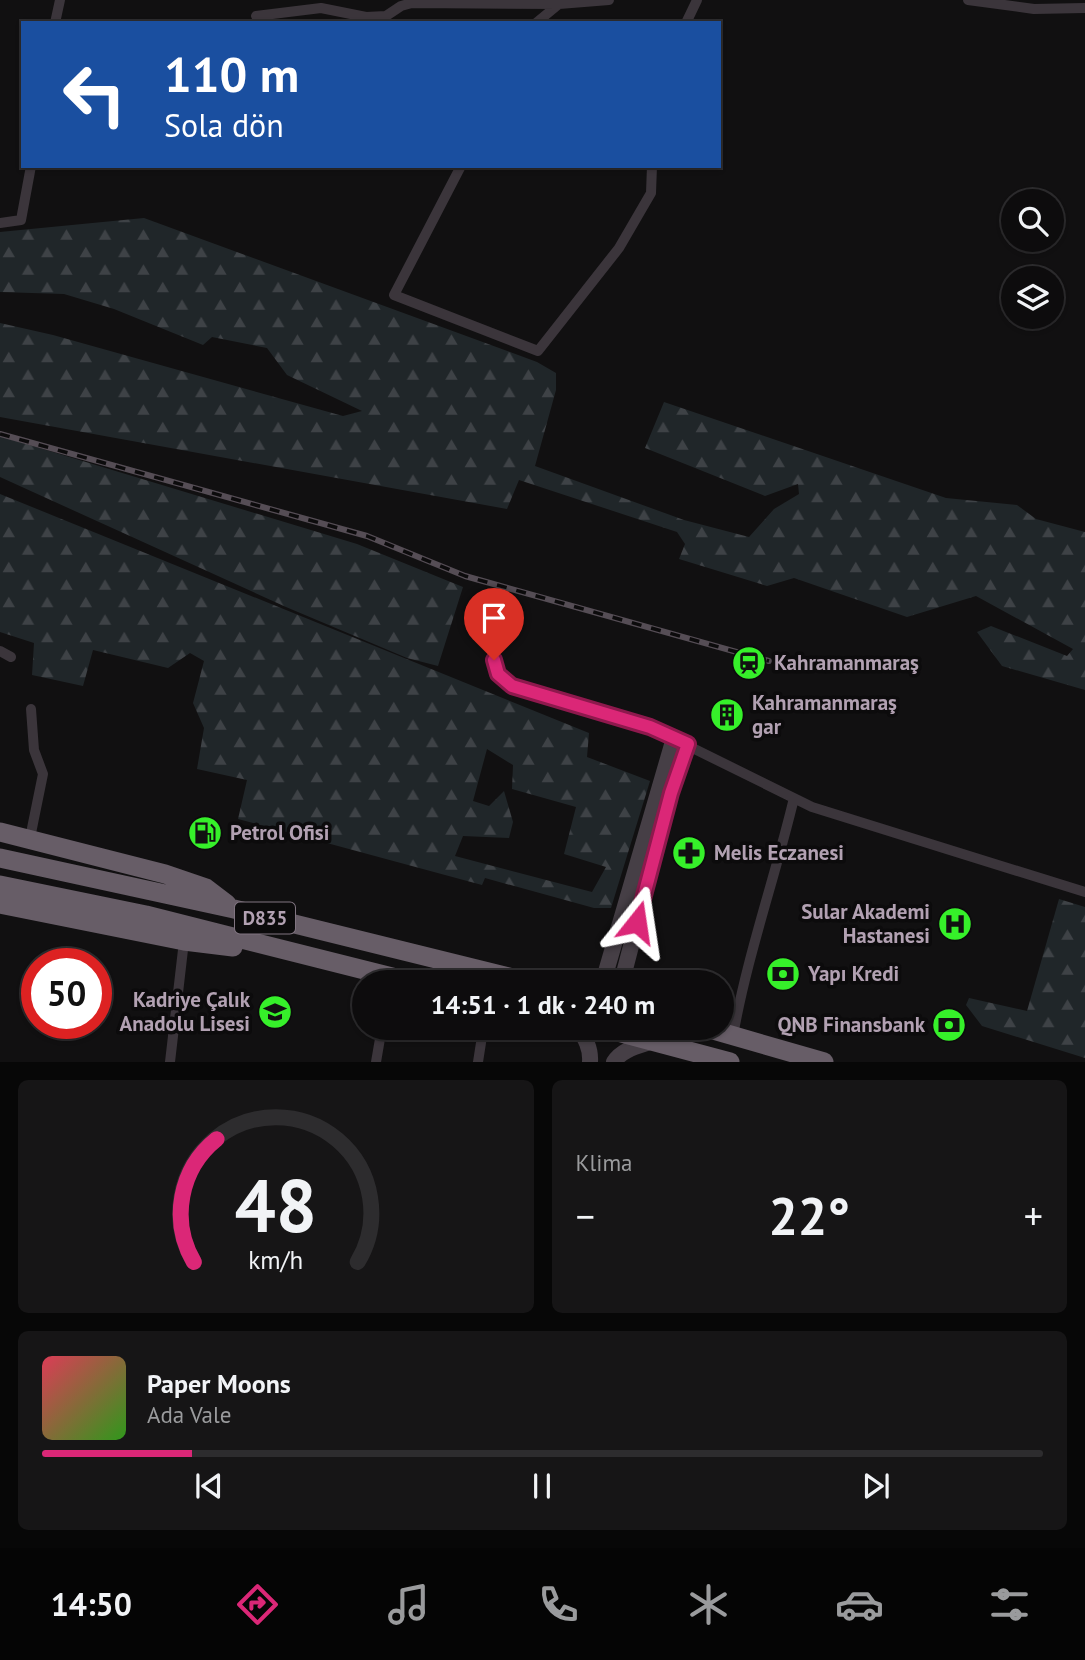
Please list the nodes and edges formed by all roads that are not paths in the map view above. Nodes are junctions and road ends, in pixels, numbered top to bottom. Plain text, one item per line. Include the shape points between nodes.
1 (60, 0) edge
2 (609, 0) edge
3 (697, 0) edge
4 (968, 0) edge
5 (559, 4) junction
6 (1085, 8) edge
7 (256, 16) dead end
8 (55, 21) edge
9 (538, 21) edge
10 (687, 21) edge
11 (31, 168) edge
12 (460, 168) edge
13 (652, 168) edge
14 (0, 223) edge
15 (495, 646) dead end
16 (31, 709) dead end
17 (681, 741) junction
18 (794, 799) junction
19 (0, 832) edge
20 (30, 838) junction
21 (0, 858) edge
22 (0, 886) edge
23 (1085, 892) edge
24 (0, 904) edge
25 (234, 909) junction
26 (184, 941) junction
27 (260, 944) junction
28 (357, 970) edge
29 (481, 970) edge
30 (607, 970) edge
31 (625, 970) edge
32 (734, 1030) edge
33 (734, 1036) edge
34 (380, 1040) edge
35 (481, 1040) edge
36 (585, 1040) edge
37 (649, 1040) edge
38 (653, 1041) junction
39 (170, 1062) edge
40 (376, 1062) edge
41 (478, 1062) edge
42 (590, 1062) edge
43 (614, 1062) edge
44 (730, 1062) edge
45 (824, 1062) edge

1 - 8 street
2 - 5 street
3 - 10 street
4 - 6 street via 1034,9
5 - 7 street via 412,3 386,16 321,8
5 - 9 street
11 - 14 street via 21,220
12 - 13 street via 394,295 538,351 619,248 651,193
15 - 17 street via 498,674 512,686 650,727
16 - 20 street via 34,750 43,774
17 - 18 street
17 - 30 main road
17 - 31 main road
18 - 23 street
18 - 32 street
19 - 20 highway
20 - 25 highway via 206,888
21 - 25 highway, D835
22 - 27 highway, D835
24 - 26 highway
25 - 29 highway, D835
26 - 27 highway via 225,947
26 - 39 street
27 - 28 highway, D835
33 - 45 highway
34 - 40 street
35 - 41 street
36 - 42 main road
37 - 38 highway
38 - 43 main road
38 - 44 highway

